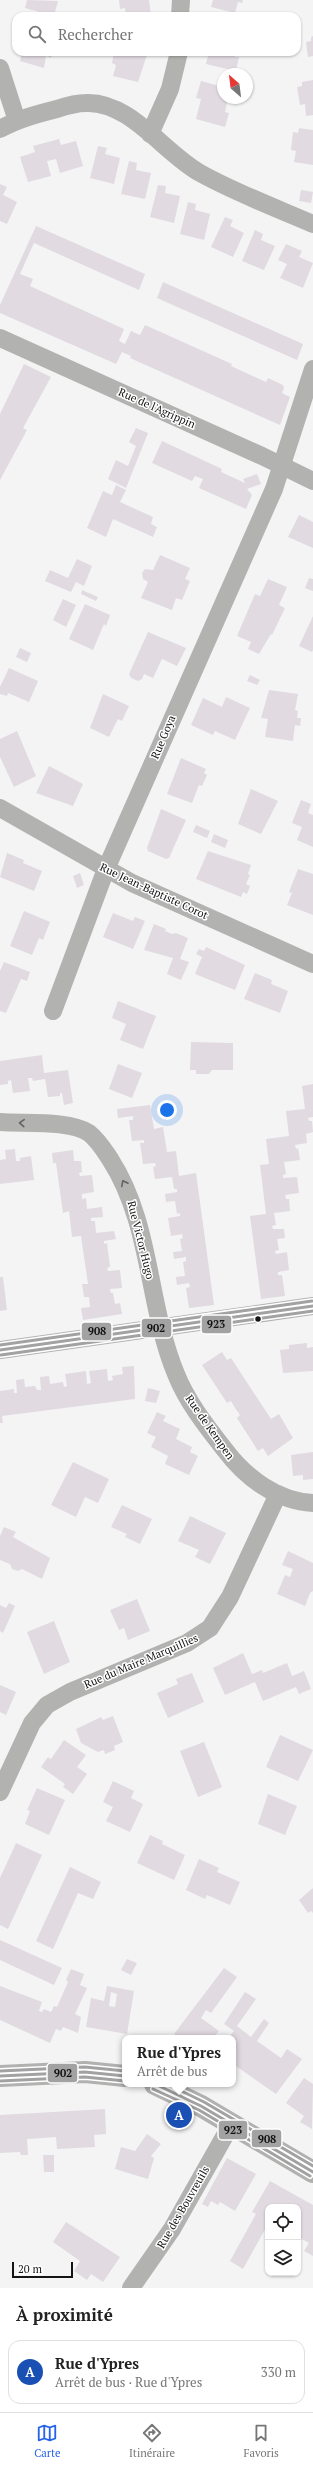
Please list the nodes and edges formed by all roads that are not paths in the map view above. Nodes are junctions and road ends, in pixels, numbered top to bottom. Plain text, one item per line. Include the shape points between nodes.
1 (181, 0) edge
2 (180, 12) edge
3 (178, 56) edge
4 (0, 68) edge
5 (18, 121) junction
6 (0, 129) edge
7 (150, 134) junction
8 (313, 224) edge
9 (0, 338) edge
10 (313, 369) edge
11 (281, 465) junction
12 (313, 481) edge
13 (0, 808) edge
14 (106, 870) junction
15 (313, 964) edge
16 (53, 1011) dead end
17 (0, 1122) edge
18 (313, 1306) edge
19 (162, 1329) junction
20 (0, 1350) edge
21 (278, 1494) junction
22 (313, 1503) edge
23 (0, 1792) edge
24 (0, 2076) edge
25 (122, 2076) edge
26 (162, 2087) edge
27 (232, 2123) junction
28 (313, 2172) edge
29 (131, 2288) edge

1 - 2 street
3 - 7 street via 170,89
4 - 5 street
5 - 6 street
5 - 7 street via 71,105 102,104 118,110
7 - 8 street via 200,173
9 - 11 street, Rue de l'Agrippin
10 - 11 street, Rue Goya
11 - 12 street, Rue de l'Agrippin
11 - 14 street, Rue Goya via 274,489 248,551 180,698
13 - 14 street, Rue Jean-Baptiste Corot
14 - 15 street, Rue Jean-Baptiste Corot
14 - 16 street, Rue Goya
19 -> 17 street, Rue Victor Hugo via 133,1204 117,1170 99,1142 74,1126
18 - 19 street
19 - 20 street
19 - 21 street, Rue de Kempen via 176,1375 201,1418 232,1460 255,1480
21 - 22 street, Rue de Kempen
21 - 23 street, Rue du Maire Marquillies via 230,1597 210,1628 188,1643 70,1692 47,1705 27,1732
24 - 25 main road via 85,2072
26 - 27 main road
27 - 28 main road
27 - 29 street, Rue des Bouvreuils via 172,2229

